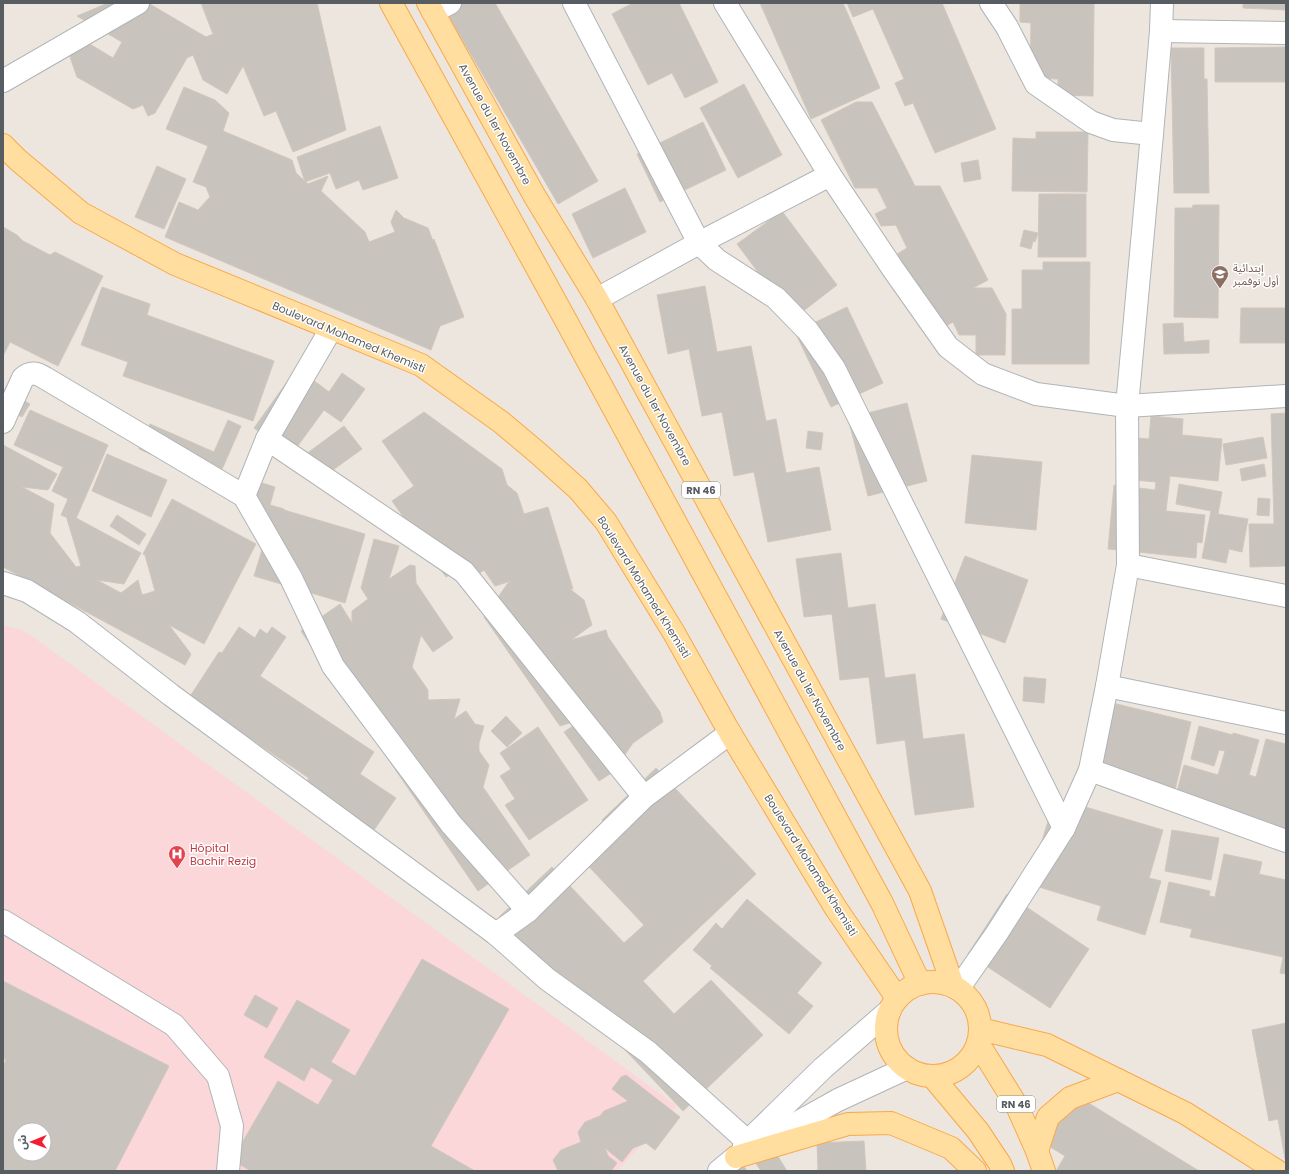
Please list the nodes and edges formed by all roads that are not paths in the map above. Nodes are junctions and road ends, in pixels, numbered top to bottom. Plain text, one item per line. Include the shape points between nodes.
1 (391, 3) edge
2 (574, 3) edge
3 (725, 3) edge
4 (991, 3) edge
5 (1162, 3) edge
6 (131, 5) edge
7 (437, 6) edge
8 (1161, 31) junction
9 (1286, 33) edge
10 (3, 81) edge
11 (1152, 134) junction
12 (3, 145) edge
13 (830, 175) junction
14 (699, 243) junction
15 (597, 299) junction
16 (331, 329) junction
17 (8, 394) edge
18 (1286, 396) edge
19 (1127, 406) junction
20 (3, 422) edge
21 (267, 440) junction
22 (244, 496) junction
23 (1128, 565) junction
24 (3, 583) edge
25 (1286, 596) edge
26 (1107, 686) junction
27 (1286, 723) edge
28 (730, 733) junction
29 (1090, 770) junction
30 (644, 797) junction
31 (1064, 828) junction
32 (1286, 841) edge
33 (528, 911) junction
34 (3, 921) edge
35 (496, 934) junction
36 (920, 984) junction
37 (955, 988) junction
38 (894, 1004) junction
39 (979, 1036) junction
40 (907, 1068) junction
41 (932, 1076) junction
42 (1118, 1080) junction
43 (741, 1149) junction
44 (1040, 1161) edge
45 (228, 1171) edge
46 (718, 1171) edge
47 (975, 1171) edge
48 (1003, 1171) edge
49 (1277, 1171) edge

1 - 36 main road via 874,889
2 - 14 street
3 - 13 street
4 - 11 street via 1007,27 1036,84 1092,122 1113,130
5 - 8 street
6 - 10 street
7 - 15 main road, Avenue du 1er Novembre / RN 46 via 534,195
8 - 9 street
8 - 11 street
11 - 19 street
12 - 16 main road, Boulevard Mohamed Khemisti via 81,213 175,264
13 - 14 street
13 - 19 street via 893,269 954,352 983,374 1036,394
14 - 15 street
14 - 31 street via 717,260 776,298 808,331 834,368
15 - 37 main road, Avenue du 1er Novembre / RN 46 via 920,891
16 - 21 street
16 - 28 main road, Boulevard Mohamed Khemisti via 421,365 501,422 578,489 606,522 674,633
17 - 20 street
17 - 22 street via 26,375 40,375
18 - 19 street
19 - 23 street
21 - 22 street
21 - 30 street via 464,572
22 - 33 street via 291,578 333,666 451,824
23 - 25 street
23 - 26 street
24 - 35 street via 27,591 77,622 171,695
26 - 27 street
26 - 29 street
28 - 30 street
28 - 38 main road, Boulevard Mohamed Khemisti
29 - 31 street
29 - 32 street
30 - 33 street
31 - 37 street via 996,933
33 - 35 street
34 - 45 street via 174,1025 218,1076 232,1126
35 - 43 street via 547,978 648,1052
36 - 37 main road via 942,983
36 - 38 main road via 907,989
37 - 39 main road via 967,996 974,1006 978,1017
38 - 40 main road via 886,1023 887,1036 890,1049 897,1060
38 - 43 street via 823,1068
39 - 41 main road via 972,1056 961,1067 947,1074
39 - 42 main road via 1047,1045
39 - 44 main road, RN 46 via 1017,1106
40 - 41 main road via 919,1074
40 - 43 street
41 - 48 main road via 978,1131
42 - 44 main road via 1070,1098 1048,1117
42 - 49 main road via 1185,1113
43 - 46 street
43 - 47 main road via 848,1124 891,1123 951,1148

